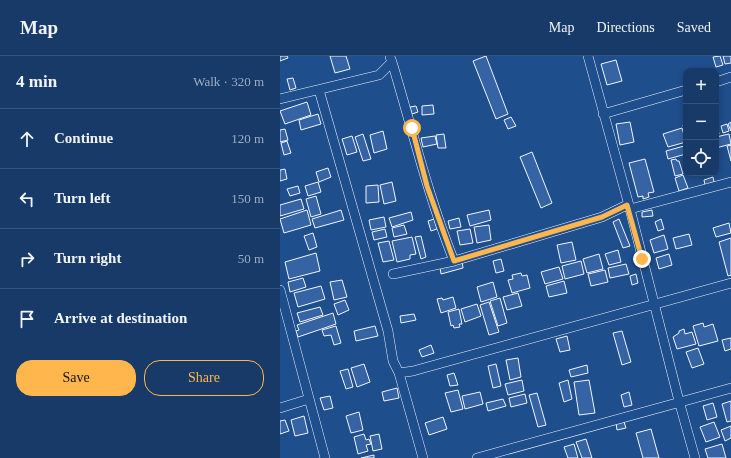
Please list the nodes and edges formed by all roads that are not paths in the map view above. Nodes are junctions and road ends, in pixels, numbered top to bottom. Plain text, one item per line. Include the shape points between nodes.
1 (588, 56) edge
2 (391, 59) edge
3 (731, 77) edge
4 (719, 81) edge
5 (319, 90) junction
6 (683, 91) edge
7 (280, 99) edge
8 (603, 114) junction
9 (731, 182) edge
10 (628, 207) junction
11 (454, 261) junction
12 (393, 274) dead end
13 (731, 283) edge
14 (280, 290) edge
15 (282, 304) edge
16 (655, 305) junction
17 (399, 373) junction
18 (731, 388) edge
19 (309, 399) junction
20 (679, 401) junction
21 (280, 408) edge
22 (325, 458) edge
23 (423, 458) edge
24 (477, 458) edge
25 (695, 458) edge

1 - 8 street
2 - 5 street via 379,75
2 - 11 street via 427,186
3 - 4 street
5 - 7 street
5 - 17 street via 388,331 393,361
6 - 8 street
8 - 10 street
9 - 10 street
10 - 11 street
10 - 16 street
11 - 12 street
13 - 16 street
14 - 15 street
15 - 19 street
16 - 17 street
16 - 20 street
17 - 23 street
18 - 20 street
19 - 21 street
19 - 22 street
20 - 24 street
20 - 25 street

